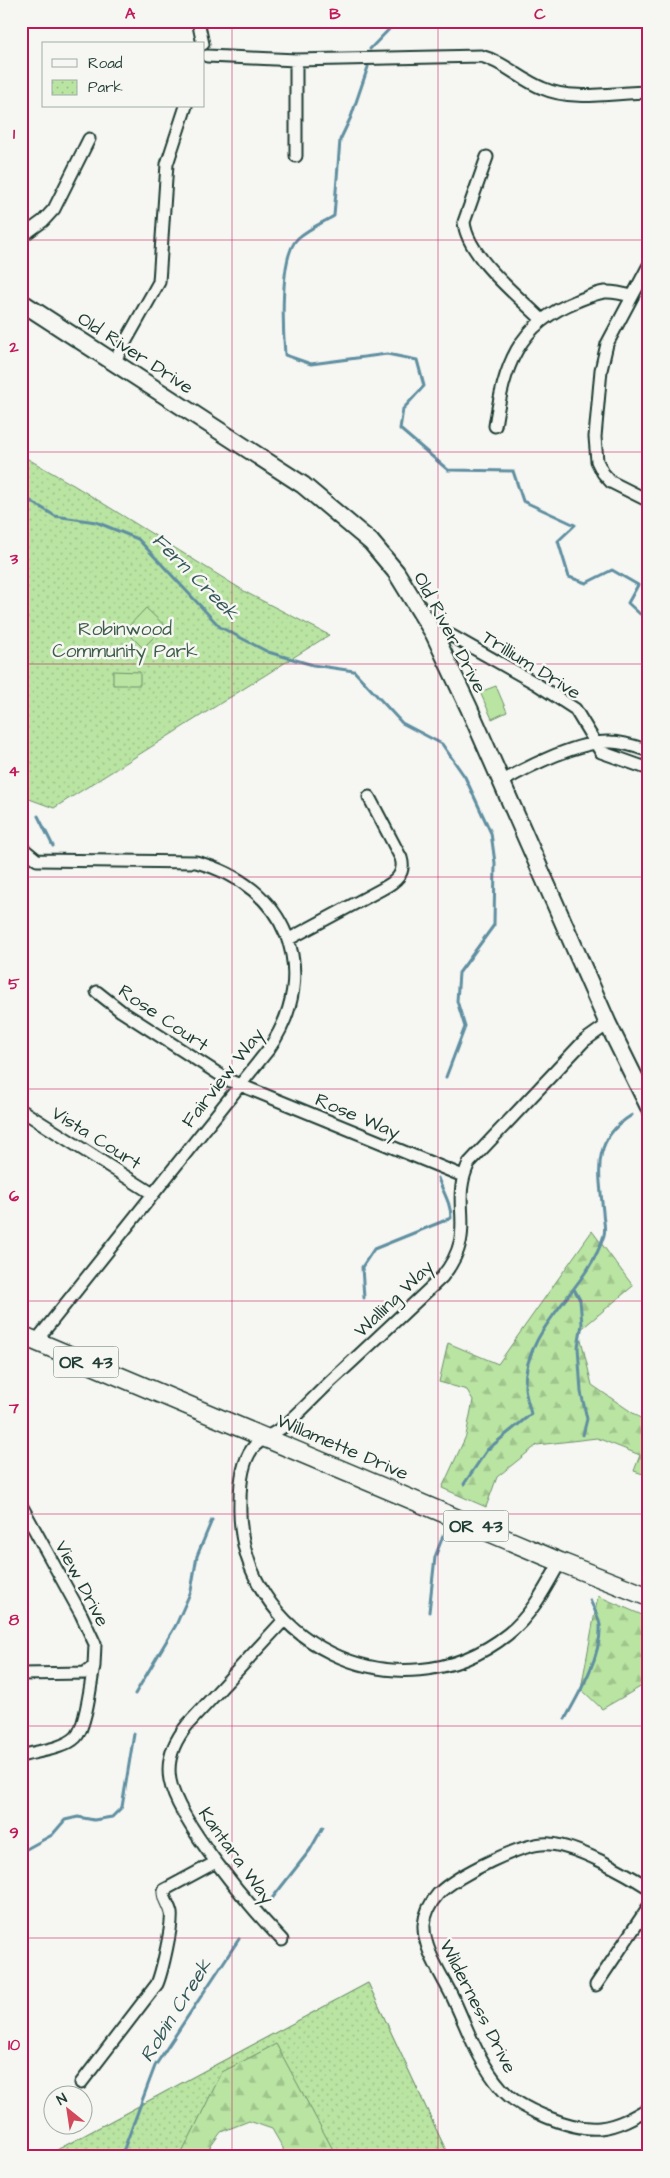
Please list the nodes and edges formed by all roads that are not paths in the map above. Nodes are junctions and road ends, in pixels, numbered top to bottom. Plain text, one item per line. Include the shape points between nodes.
1 (198, 21) edge
2 (202, 42) edge
3 (205, 52) edge
4 (296, 60) junction
5 (649, 92) edge
6 (185, 108) edge
7 (88, 139) dead end
8 (296, 156) dead end
9 (487, 157) dead end
10 (21, 237) edge
11 (649, 265) edge
12 (632, 296) junction
13 (21, 302) edge
14 (541, 319) junction
15 (114, 362) junction
16 (495, 426) dead end
17 (649, 502) edge
18 (434, 634) junction
19 (596, 743) junction
20 (649, 751) edge
21 (649, 768) edge
22 (503, 781) junction
23 (369, 797) dead end
24 (21, 848) edge
25 (289, 939) junction
26 (97, 992) dead end
27 (608, 1024) junction
28 (240, 1084) junction
29 (649, 1107) edge
30 (21, 1110) edge
31 (463, 1176) junction
32 (153, 1194) junction
33 (29, 1338) edge
34 (268, 1437) junction
35 (21, 1505) edge
36 (560, 1562) junction
37 (649, 1597) edge
38 (284, 1620) junction
39 (94, 1666) junction
40 (21, 1674) edge
41 (21, 1756) edge
42 (216, 1862) junction
43 (649, 1888) edge
44 (649, 1906) edge
45 (282, 1940) dead end
46 (596, 1985) dead end
47 (82, 2083) dead end
48 (649, 2108) edge

1 - 2 street
3 - 4 street
4 - 5 street via 481,56 503,64 552,92
4 - 8 street
6 - 15 street via 167,164 159,282
7 - 10 street via 54,209
9 - 14 street via 464,222 465,233 480,257
11 - 12 street
12 - 14 street via 609,290 560,308
12 - 17 street via 604,355 596,437 597,461 611,482
13 - 15 street, Old River Drive
14 - 16 street via 506,370
15 - 18 street, Old River Drive via 291,476 341,516 371,542 396,572
18 - 19 street, Trillium Drive via 452,636 575,709
18 - 22 street, Old River Drive
19 - 20 street via 616,742
19 - 21 street, Trillium Drive via 601,752
19 - 22 street via 537,763
22 - 27 street, Old River Drive
23 - 25 street via 401,858 400,874 396,881
24 - 25 street, Fairview Way via 36,860 196,862 214,866 260,897
25 - 28 street, Fairview Way via 296,976 291,1002 273,1042
26 - 28 street, Rose Court via 224,1078
27 - 29 street, Old River Drive
27 - 31 street via 584,1041 481,1148
28 - 31 street, Rose Way
28 - 32 street, Fairview Way
30 - 32 street, Vista Court
31 - 34 street, Walling Way via 464,1231 452,1264 284,1426
32 - 33 street, Fairview Way
33 - 34 main road, Willamette Drive / OR 43
34 - 36 main road, Willamette Drive / OR 43
34 - 38 street, Walling Way via 252,1448 245,1466 240,1497 241,1532 256,1577
35 - 39 street, View Drive via 95,1644
36 - 37 main road, Willamette Drive / OR 43
36 - 38 street via 542,1594 508,1634 471,1657 432,1669 383,1670 357,1664 322,1648
38 - 42 street, Kantara Way via 177,1737 170,1756 170,1781 181,1807
39 - 40 street via 85,1673
39 - 41 street, View Drive via 85,1714 75,1738
42 - 45 street, Kantara Way
42 - 47 street via 164,1890 171,1914 157,1984
43 - 48 street, Wilderness Drive via 569,1848 538,1844 506,1853 446,1888 429,1906 424,1931 428,1947 476,2048 501,2088 512,2098 554,2120 600,2128 619,2123
44 - 46 street

